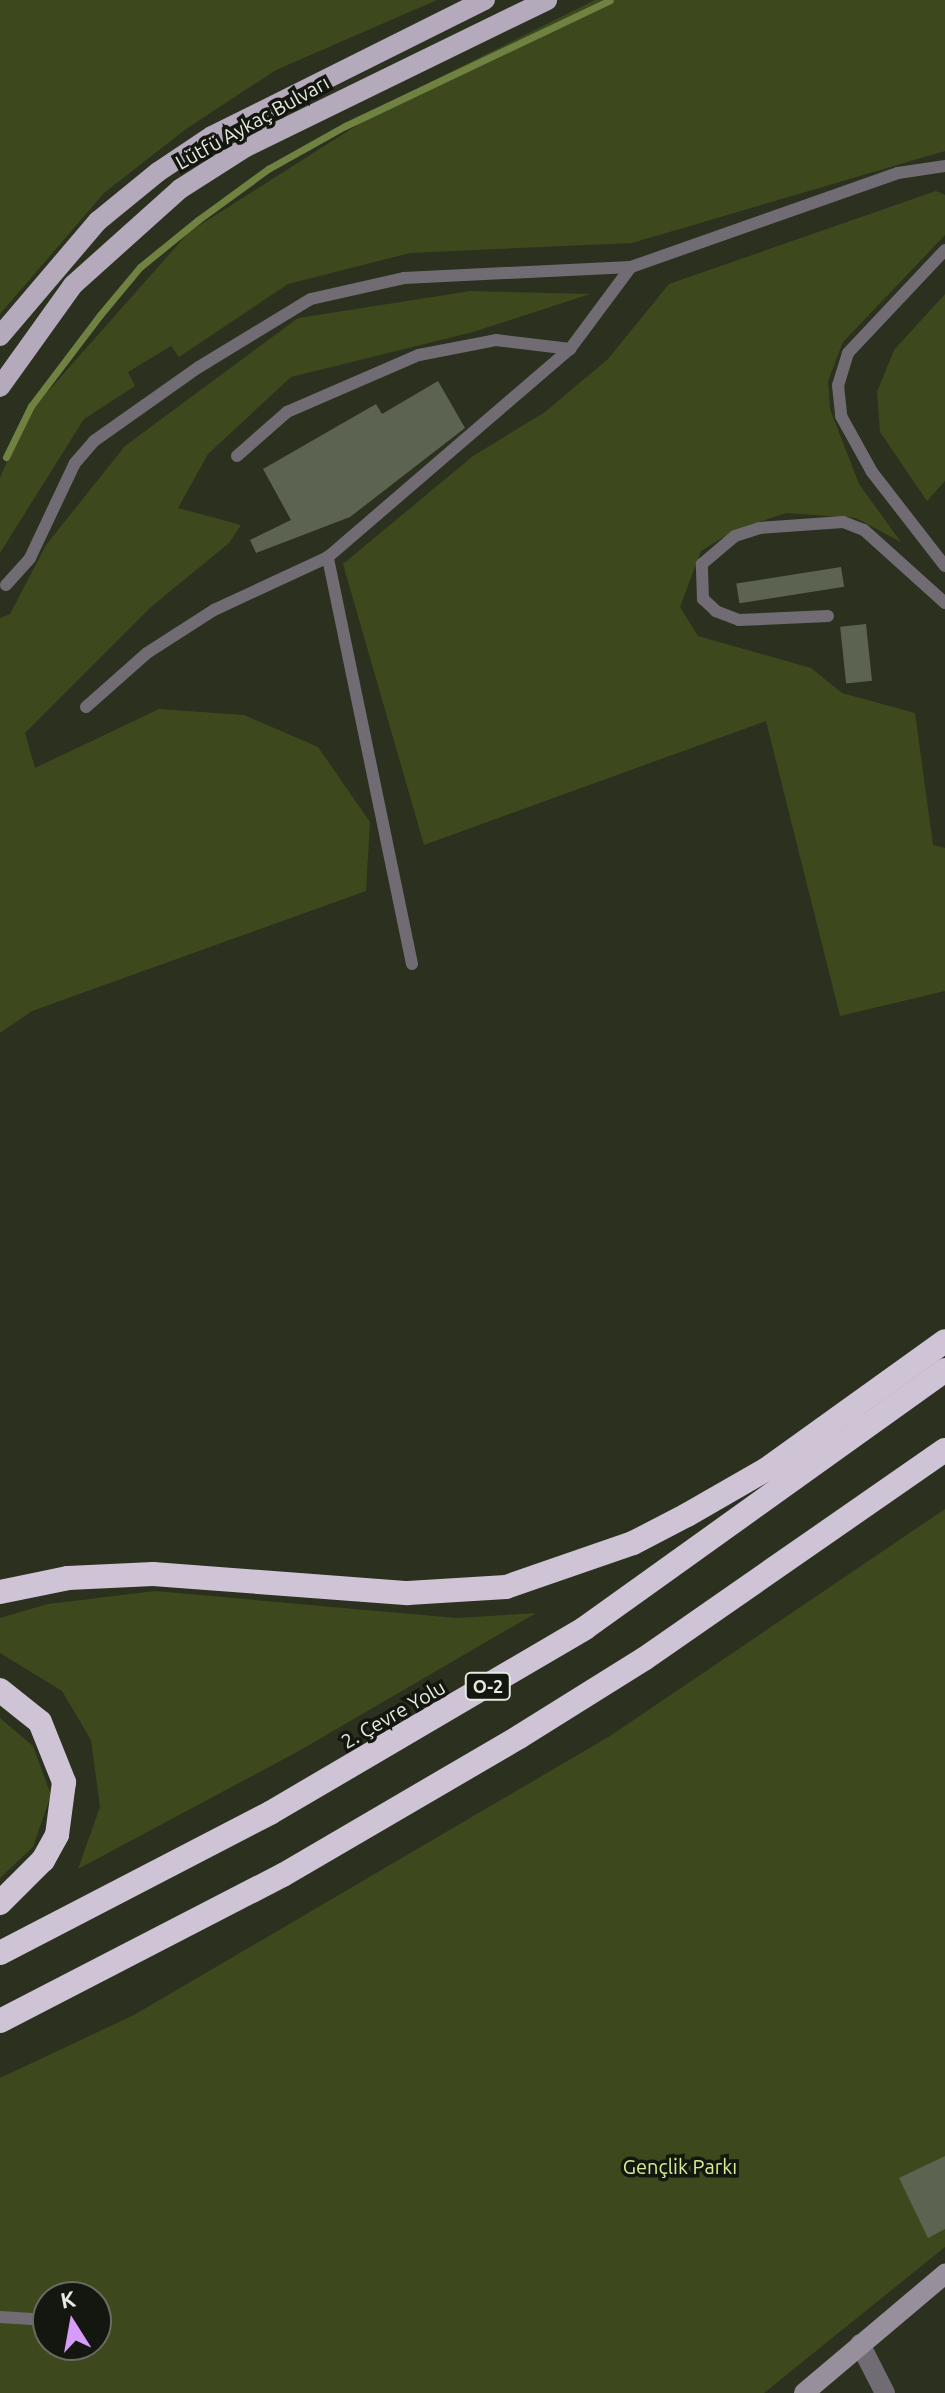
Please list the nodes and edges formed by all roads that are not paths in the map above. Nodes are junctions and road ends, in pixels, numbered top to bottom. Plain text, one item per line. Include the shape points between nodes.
1 (485, 0) edge
2 (547, 0) edge
3 (945, 166) edge
4 (945, 250) edge
5 (631, 267) junction
6 (0, 336) edge
7 (570, 349) junction
8 (0, 387) edge
9 (237, 456) dead end
10 (328, 557) junction
11 (945, 566) edge
12 (6, 585) dead end
13 (945, 603) edge
14 (828, 616) dead end
15 (86, 707) dead end
16 (412, 964) dead end
17 (945, 1341) edge
18 (945, 1370) edge
19 (945, 1450) edge
20 (0, 1592) edge
21 (0, 1690) edge
22 (0, 1903) edge
23 (0, 1953) edge
24 (0, 2021) edge
25 (945, 2274) edge
26 (0, 2317) edge
27 (32, 2319) edge
28 (860, 2344) junction
29 (804, 2393) edge
30 (885, 2393) edge

1 - 6 main road, Lütfü Aykaç Bulvarı via 212,136 158,172 70,251
2 - 8 main road, Lütfü Aykaç Bulvarı via 246,147 180,189 73,285
3 - 5 lane via 898,173
4 - 11 lane via 848,353 838,385 841,416 872,472
5 - 7 lane
5 - 12 lane via 404,278 311,299 199,367 94,441 75,463 30,558
7 - 9 lane via 496,340 419,355 287,412
7 - 10 lane
10 - 15 lane via 214,610 147,653
10 - 16 lane
13 - 14 lane via 864,530 843,522 760,528 735,536 702,564 703,599 716,611 739,620
17 - 20 highway via 767,1469 687,1515 618,1549 506,1587 408,1593 153,1574 68,1578
18 - 23 highway, 2. Çevre Yolu / O-2 via 585,1628 270,1813
19 - 24 highway via 644,1659 519,1737 257,1890
21 - 22 highway via 40,1722 64,1782 57,1835 43,1860
25 - 28 street
26 - 27 lane
28 - 29 street
28 - 30 street

